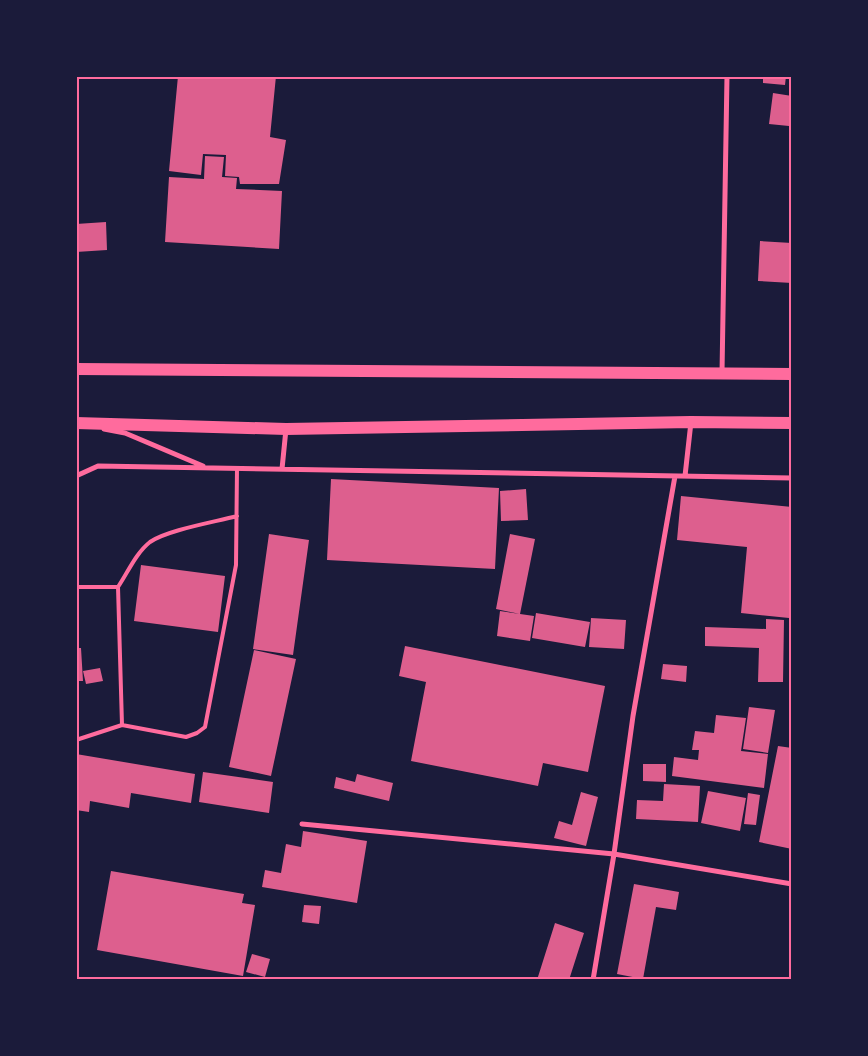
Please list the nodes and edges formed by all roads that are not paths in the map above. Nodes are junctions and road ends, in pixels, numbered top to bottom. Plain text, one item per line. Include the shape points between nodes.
1 (727, 76) edge
2 (76, 369) edge
3 (722, 374) junction
4 (792, 374) edge
5 (691, 422) junction
6 (76, 423) edge
7 (792, 423) edge
8 (286, 430) junction
9 (207, 468) junction
10 (238, 468) junction
11 (282, 469) junction
12 (76, 476) edge
13 (675, 476) junction
14 (685, 476) junction
15 (792, 478) edge
16 (237, 516) junction
17 (76, 587) edge
18 (118, 587) junction
19 (122, 724) junction
20 (76, 740) edge
21 (302, 824) dead end
22 (614, 854) junction
23 (792, 884) edge
24 (592, 980) edge

1 - 3 street
2 - 3 main road
3 - 4 main road
5 - 7 main road
5 - 8 main road
5 - 14 street
6 - 8 main road
6 - 9 street via 125,433
8 - 11 street
9 - 10 street
9 - 12 street via 98,466
10 - 11 street
10 - 16 lane
11 - 13 street
13 - 14 street
13 - 22 street via 633,716
14 - 15 street
16 - 18 lane via 164,535 150,542
16 - 19 lane via 236,565 205,727 186,737
17 - 18 lane
18 - 19 lane
19 - 20 lane
21 - 22 street
22 - 23 street
22 - 24 street

